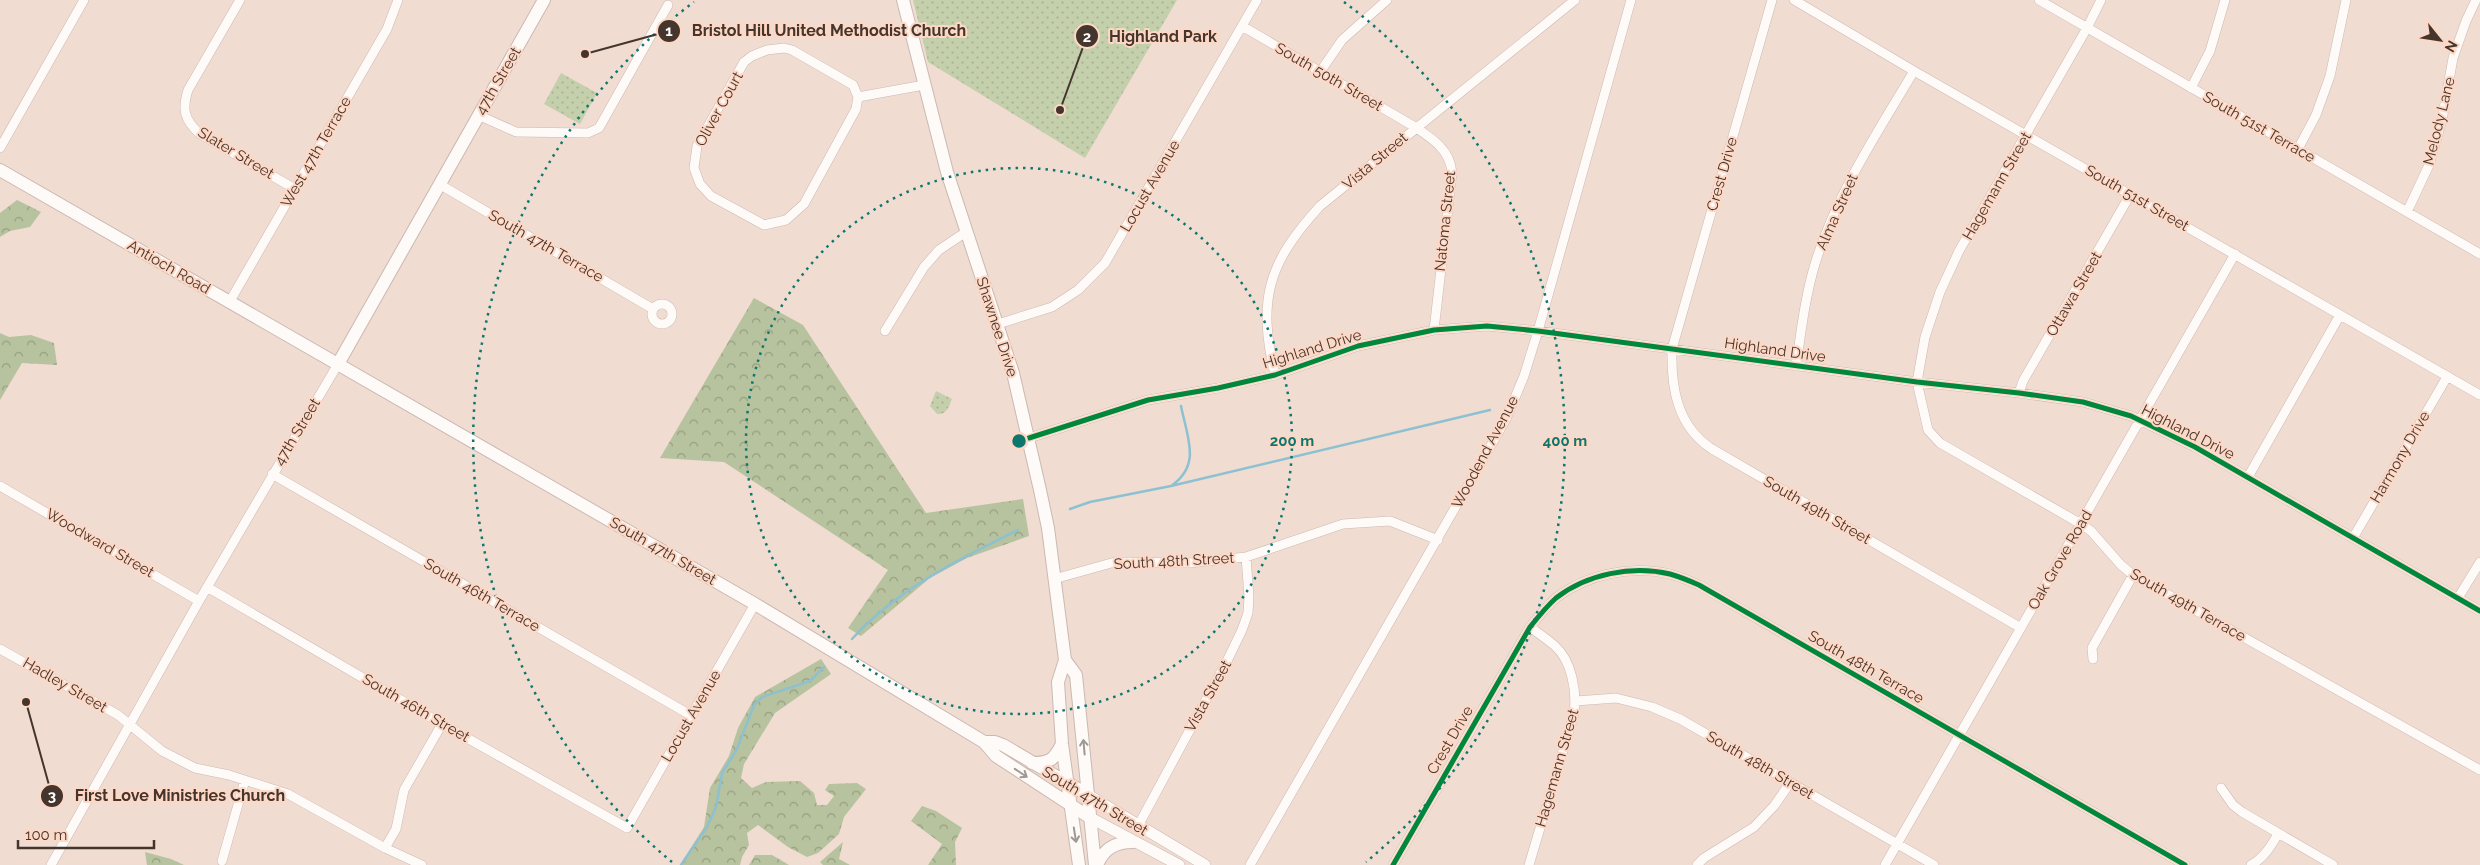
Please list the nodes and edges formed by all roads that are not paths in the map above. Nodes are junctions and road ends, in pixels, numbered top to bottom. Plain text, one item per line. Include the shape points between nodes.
1 (84, 0) edge
2 (240, 0) edge
3 (398, 0) edge
4 (544, 0) edge
5 (903, 0) edge
6 (1257, 0) edge
7 (1387, 0) edge
8 (1575, 0) edge
9 (1630, 0) edge
10 (1772, 0) edge
11 (1794, 0) edge
12 (2039, 0) edge
13 (2101, 0) edge
14 (2225, 0) edge
15 (2346, 0) edge
16 (2476, 0) edge
17 (668, 5) dead end
18 (1242, 26) junction
19 (2088, 28) junction
20 (1914, 71) junction
21 (1320, 72) junction
22 (924, 85) junction
23 (2192, 88) junction
24 (858, 97) junction
25 (478, 115) junction
26 (1416, 127) junction
27 (2026, 135) junction
28 (0, 148) edge
29 (2298, 150) junction
30 (0, 170) edge
31 (439, 184) junction
32 (295, 189) junction
33 (2130, 195) junction
34 (2407, 212) junction
35 (966, 232) junction
36 (2235, 254) junction
37 (2480, 254) edge
38 (230, 302) junction
39 (654, 309) dead end
40 (2340, 315) junction
41 (998, 324) junction
42 (1434, 330) junction
43 (885, 331) dead end
44 (1538, 331) junction
45 (1672, 349) junction
46 (338, 364) junction
47 (1796, 366) junction
48 (1275, 374) junction
49 (2447, 377) junction
50 (1917, 382) junction
51 (2020, 393) junction
52 (2480, 395) edge
53 (2141, 420) junction
54 (1029, 438) junction
55 (272, 474) junction
56 (2248, 477) junction
57 (0, 486) edge
58 (2081, 524) junction
59 (2353, 538) junction
60 (1438, 540) junction
61 (1246, 558) junction
62 (2480, 562) edge
63 (2133, 575) junction
64 (1054, 580) junction
65 (207, 587) junction
66 (2458, 598) junction
67 (199, 601) junction
68 (755, 604) junction
69 (2480, 611) edge
70 (1530, 626) junction
71 (2021, 628) junction
72 (0, 648) edge
73 (2093, 659) dead end
74 (1065, 660) junction
75 (1576, 701) junction
76 (692, 716) junction
77 (129, 724) junction
78 (442, 724) junction
79 (1959, 735) junction
80 (984, 742) junction
81 (1062, 744) junction
82 (1031, 763) junction
83 (2480, 770) edge
84 (245, 780) junction
85 (1066, 783) junction
86 (1790, 783) junction
87 (2221, 788) dead end
88 (1088, 796) junction
89 (1070, 805) junction
90 (1089, 817) junction
91 (1138, 826) junction
92 (627, 828) joint
93 (2278, 834) junction
94 (1133, 842) junction
95 (1897, 844) junction
96 (385, 848) junction
97 (222, 861) dead end
98 (51, 865) edge
99 (422, 865) edge
100 (1079, 865) edge
101 (1096, 865) edge
102 (1179, 865) edge
103 (1205, 865) edge
104 (1250, 865) edge
105 (1393, 865) edge
106 (1529, 865) edge
107 (1698, 865) edge
108 (1885, 865) edge
109 (1934, 865) edge
110 (2185, 865) edge
111 (2251, 865) edge
112 (2333, 865) edge

1 - 28 street
2 - 32 street, Slater Street via 188,90 184,111 189,124 200,134
3 - 32 street, West 47th Terrace via 387,29
4 - 25 main road, 47th Street
5 - 22 main road, Shawnee Drive
6 - 18 street, Locust Avenue
7 - 21 street via 1342,40
8 - 26 street, Vista Street
9 - 44 street, Woodend Avenue
10 - 45 street, Crest Drive
11 - 20 street, South 51st Street
12 - 19 street, South 51st Terrace
13 - 19 street, Hagemann Street
14 - 23 street via 2210,51
15 - 29 street via 2330,76 2316,115
16 - 34 street, Melody Lane via 2453,58 2430,165
17 - 25 street via 599,128 588,133 516,132
18 - 21 street, South 50th Street
18 - 41 street, Locust Avenue via 1105,263 1078,290 1052,307
19 - 23 street, South 51st Terrace
19 - 27 street, Hagemann Street
20 - 27 street, South 51st Street
20 - 47 street, Alma Street via 1855,169 1835,211 1813,273
21 - 26 street, South 50th Street
22 - 24 street
22 - 35 main road, Shawnee Drive
23 - 29 street, South 51st Terrace
24 - 24 street, Oliver Court via 856,109 804,204 786,220 764,224 711,196 700,184 694,168 697,146 744,62 752,56 776,48 792,50 853,85
25 - 31 main road, 47th Street
26 - 42 street, Natoma Street via 1434,140 1451,163 1452,173
26 - 48 street, Vista Street via 1320,206 1296,232 1278,264 1267,300 1267,339
27 - 33 street, South 51st Street
27 - 50 street, Hagemann Street via 1959,251 1940,292 1925,337
29 - 34 street, South 51st Terrace
30 - 38 main road, Antioch Road
31 - 39 street, South 47th Terrace
31 - 46 main road, 47th Street
32 - 38 street, West 47th Terrace
33 - 36 street, South 51st Street
33 - 51 street, Ottawa Street via 2023,381
34 - 37 street, South 51st Terrace
35 - 41 main road, Shawnee Drive
35 - 43 street via 940,250 924,267
36 - 40 street, South 51st Street
36 - 53 street, Oak Grove Road
38 - 46 main road, Antioch Road
40 - 49 street, South 51st Street
40 - 56 street
41 - 54 main road, Shawnee Drive
42 - 44 street, Highland Drive via 1487,326
42 - 48 street, Highland Drive via 1358,346
44 - 45 street, Highland Drive
44 - 60 street, Woodend Avenue via 1506,419
45 - 47 street, Highland Drive
45 - 71 street, South 49th Street via 1671,377 1677,403 1687,426 1702,442
46 - 55 street, 47th Street
46 - 68 main road, South 47th Street
47 - 50 street, Highland Drive
48 - 54 street, Highland Drive via 1148,400
49 - 52 street, South 51st Street
49 - 59 street, Harmony Drive
50 - 51 street, Highland Drive
50 - 58 street, South 49th Terrace via 1928,430 1940,443
51 - 53 street, Highland Drive via 2082,402
53 - 56 street, Highland Drive
53 - 58 street, Oak Grove Road
54 - 64 main road, Shawnee Drive via 1048,528
55 - 65 street, 47th Street
55 - 76 street, South 46th Terrace
56 - 59 street, Highland Drive
57 - 67 street, Woodward Street
58 - 63 street, South 49th Terrace
58 - 71 street, Oak Grove Road
59 - 66 street, Highland Drive
60 - 61 street, South 48th Street via 1390,521 1343,524
60 - 104 street, Woodend Avenue
61 - 64 street, South 48th Street via 1189,563 1115,562
61 - 91 street, Vista Street via 1249,597 1242,630
62 - 66 street
63 - 73 street via 2092,648
63 - 83 street, South 49th Terrace
64 - 74 main road, Shawnee Drive
65 - 67 street, 47th Street
65 - 78 street, South 46th Street
66 - 69 street, Highland Drive
67 - 77 street, 47th Street
68 - 76 street, Locust Avenue
68 - 80 main road, South 47th Street
70 - 75 street, Hagemann Street via 1557,647 1571,672
70 - 79 street, South 48th Terrace via 1557,598 1586,581 1616,572 1645,570 1671,574 1699,585
70 - 105 street, Crest Drive
71 - 79 street, Oak Grove Road
72 - 77 street, Hadley Street
74 - 81 main road, Shawnee Drive via 1058,682
88 -> 74 main road, Shawnee Drive via 1076,675
75 - 86 street, South 48th Street via 1616,698 1652,707 1680,719
75 - 106 street, Hagemann Street
76 - 92 street, Locust Avenue
77 - 84 street, Hadley Street via 162,751 196,768
77 - 98 street, 47th Street
78 - 92 street, South 46th Street
78 - 96 street via 404,790 396,829
79 - 95 street, Oak Grove Road
79 - 110 street, South 48th Terrace
80 - 82 main road, South 47th Street via 995,742
80 -> 89 main road, South 47th Street via 996,756
81 - 82 main road via 1056,756 1045,763
81 - 85 main road, Shawnee Drive
82 - 85 main road, South 47th Street
84 - 96 street, Hadley Street via 288,794
84 - 97 street
85 - 88 main road, South 47th Street
85 - 89 main road, Shawnee Drive
86 - 95 street, South 48th Street
86 - 107 street via 1754,827
87 - 93 street via 2233,805
88 - 90 main road, Shawnee Drive
88 - 91 street, South 47th Street
89 - 90 main road, South 47th Street
89 -> 100 main road, Shawnee Drive
90 - 94 street, South 47th Street
90 - 101 main road, Shawnee Drive
91 - 103 street, South 47th Street
93 - 111 street via 2269,849
93 - 112 street
94 - 101 main road via 1109,848
94 - 102 street, South 47th Street
95 - 108 street, Oak Grove Road
95 - 109 street, South 48th Street
96 - 99 street, Hadley Street

